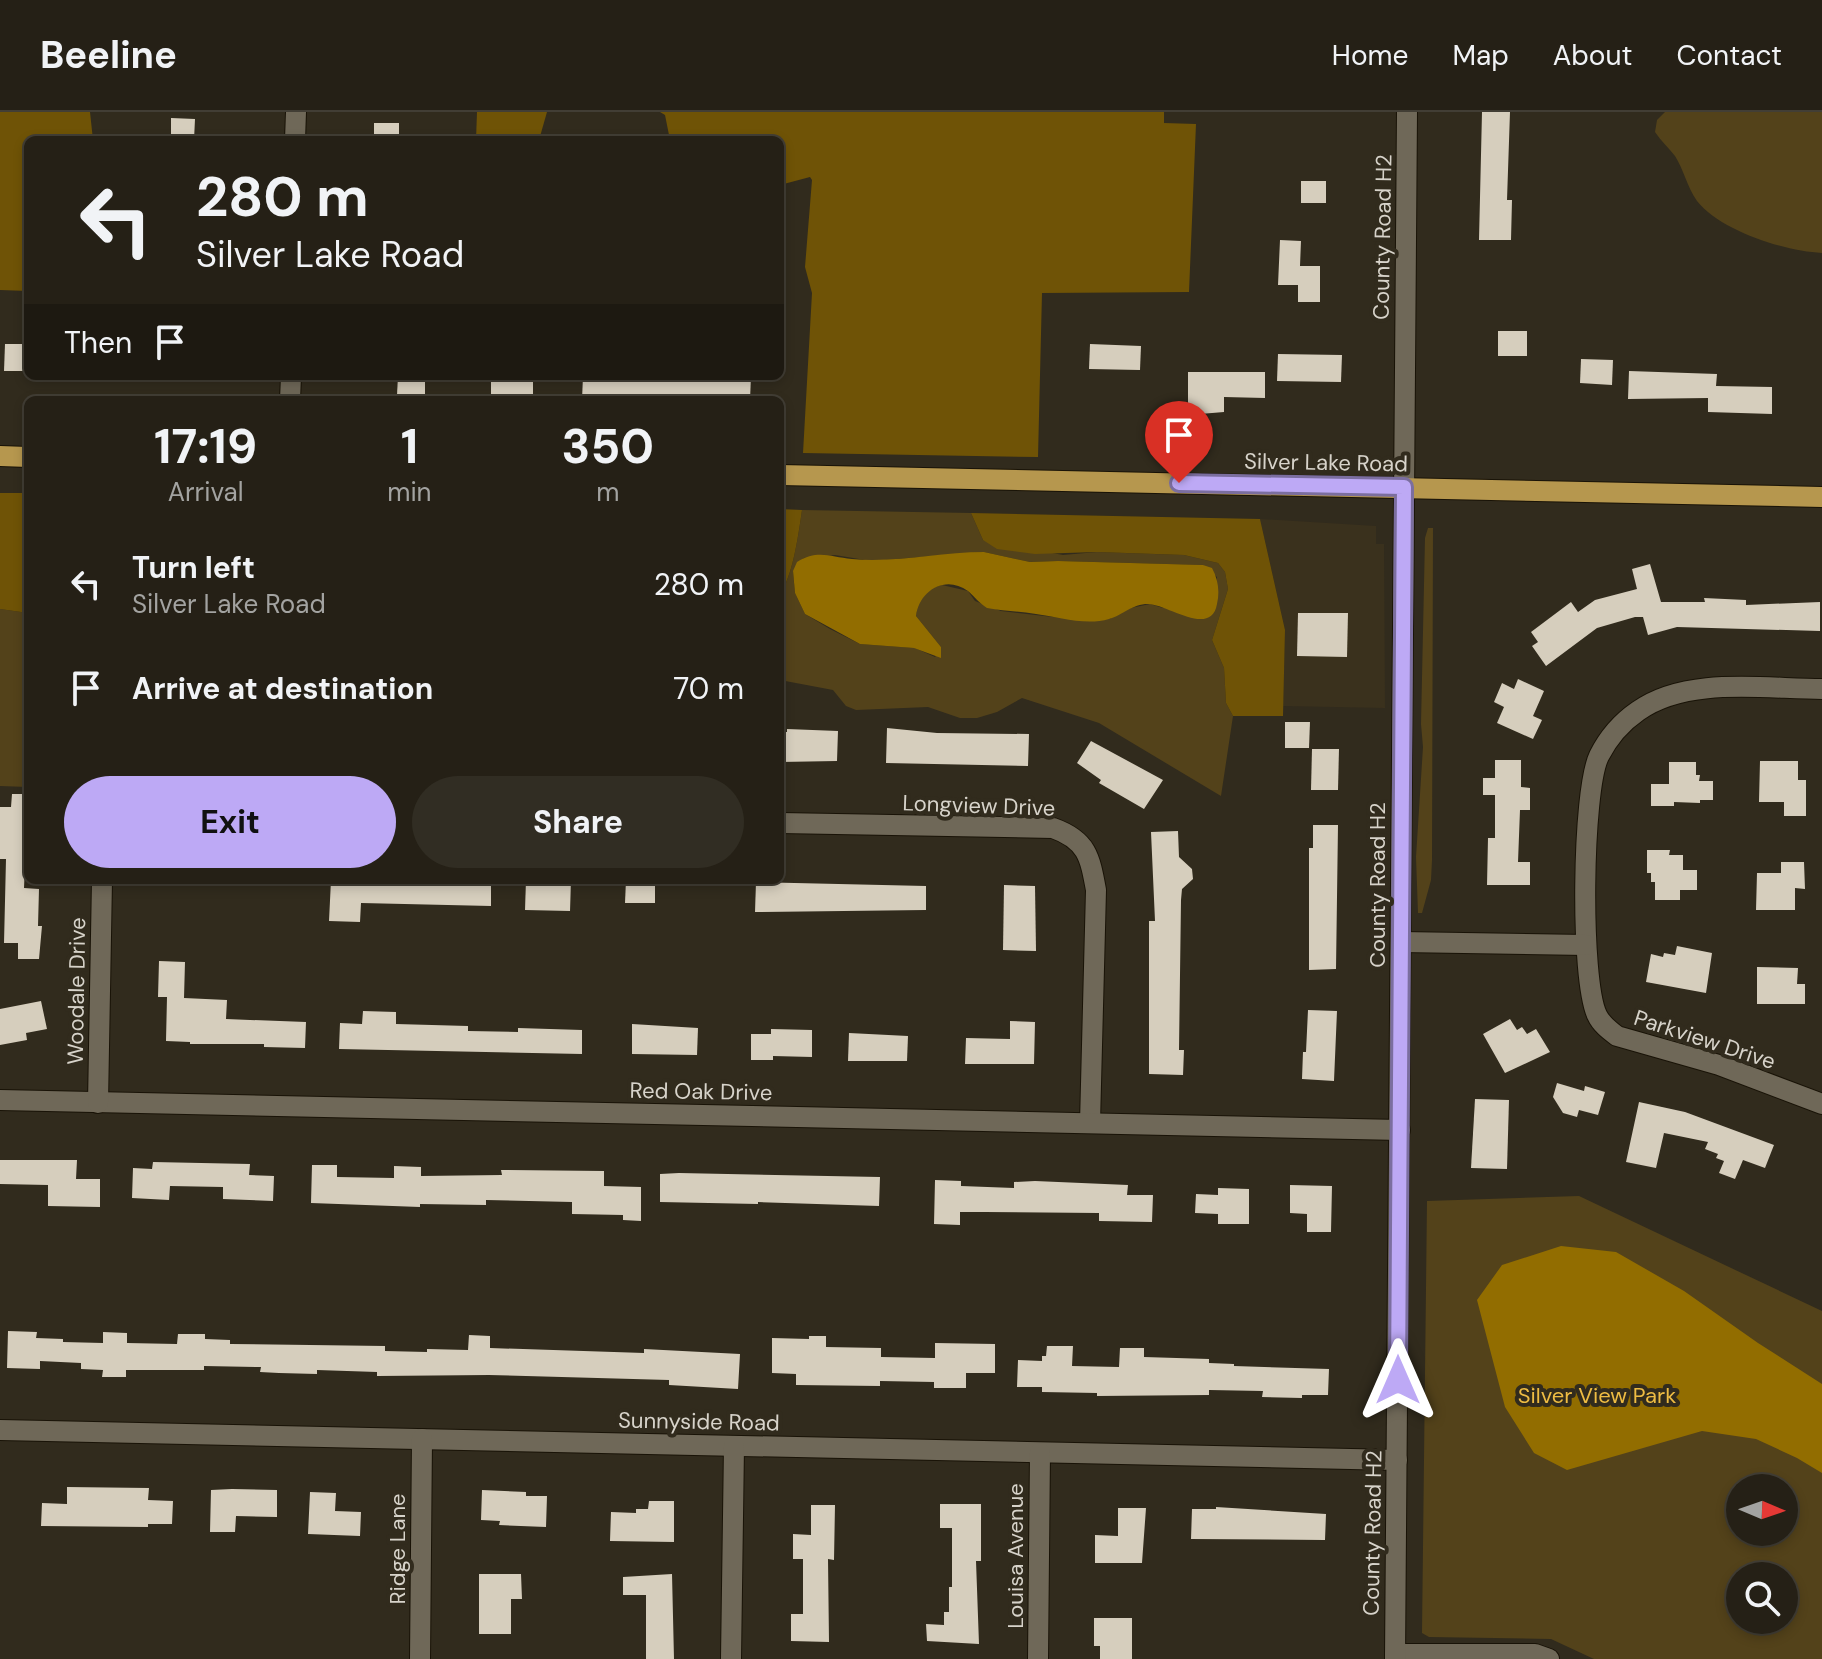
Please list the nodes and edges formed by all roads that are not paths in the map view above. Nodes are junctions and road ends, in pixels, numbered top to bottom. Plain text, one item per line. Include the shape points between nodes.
1 (296, 112) edge
2 (1407, 112) edge
3 (295, 136) edge
4 (0, 456) edge
5 (24, 457) edge
6 (784, 475) edge
7 (1404, 487) junction
8 (1822, 497) edge
9 (1822, 689) edge
10 (784, 823) edge
11 (102, 884) edge
12 (1401, 942) junction
13 (1586, 945) junction
14 (0, 1100) edge
15 (98, 1103) junction
16 (1822, 1104) edge
17 (1090, 1123) junction
18 (1400, 1130) junction
19 (0, 1430) edge
20 (422, 1439) junction
21 (734, 1446) junction
22 (1040, 1453) junction
23 (1397, 1460) junction
24 (1395, 1656) edge
25 (420, 1659) edge
26 (731, 1659) edge
27 (1038, 1659) edge
28 (1549, 1659) edge

1 - 3 street
2 - 7 street, County Road H2
4 - 5 main road
6 - 7 main road, Silver Lake Road
7 - 8 main road, Silver Lake Road
7 - 12 street, County Road H2
9 - 13 street, Parkview Drive via 1681,691 1639,710 1616,729 1599,756 1590,792
10 - 17 street, Longview Drive via 1053,828 1080,844 1090,856 1096,890
11 - 15 street, Woodale Drive
12 - 13 street
12 - 18 street, County Road H2
13 - 16 street, Parkview Drive via 1588,984 1606,1029
14 - 15 street, Red Oak Drive
15 - 17 street, Red Oak Drive
17 - 18 street, Red Oak Drive
18 - 23 street, County Road H2
19 - 20 street, Sunnyside Road
20 - 21 street, Sunnyside Road
20 - 25 street, Ridge Lane
21 - 22 street, Sunnyside Road
21 - 26 street
22 - 23 street, Sunnyside Road
22 - 27 street, Louisa Avenue
23 - 24 street, County Road H2
24 - 28 street via 1535,1654

